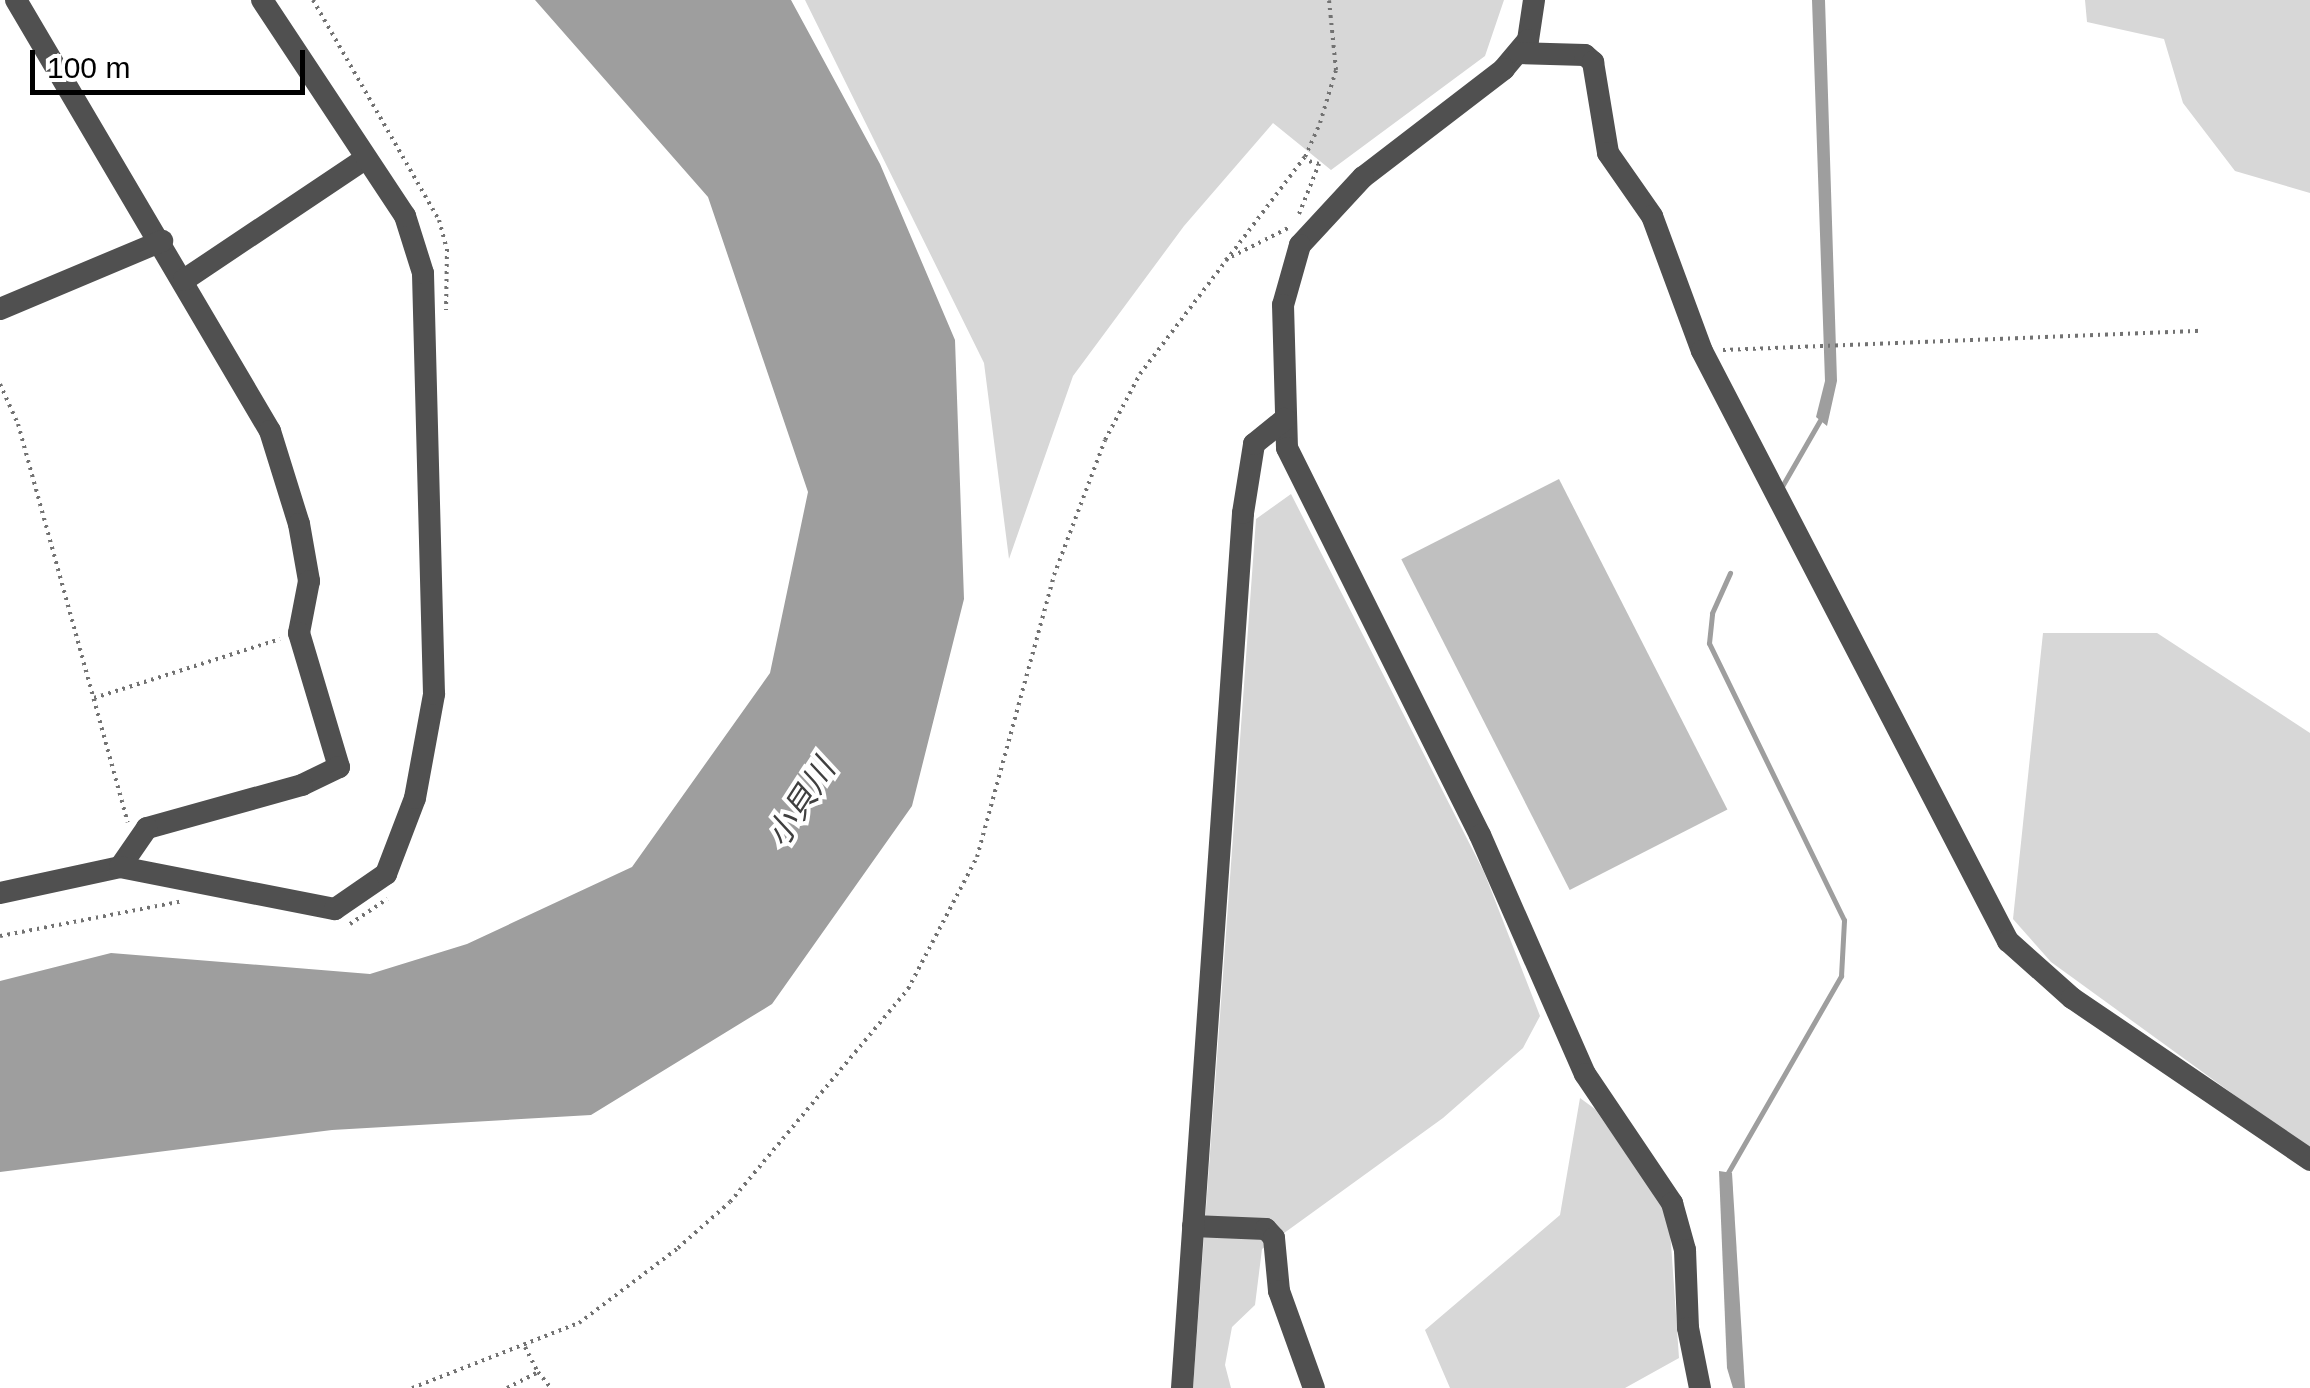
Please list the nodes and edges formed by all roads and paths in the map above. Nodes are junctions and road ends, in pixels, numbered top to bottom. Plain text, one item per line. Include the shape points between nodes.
1 (16, 0) edge
2 (262, 0) edge
3 (313, 0) edge
4 (1329, 0) edge
5 (1534, 0) edge
6 (1519, 53) junction
7 (1304, 159) junction
8 (362, 160) junction
9 (1309, 222) junction
10 (162, 241) junction
11 (1220, 262) junction
12 (184, 280) junction
13 (0, 309) edge
14 (446, 321) dead end
15 (2202, 331) dead end
16 (1702, 351) junction
17 (0, 384) edge
18 (1285, 420) junction
19 (299, 633) junction
20 (94, 698) junction
21 (137, 834) junction
22 (120, 867) junction
23 (0, 893) edge
24 (2310, 1160) edge
25 (1193, 1226) junction
26 (525, 1347) junction
27 (538, 1372) junction
28 (412, 1388) edge
29 (507, 1388) edge
30 (551, 1388) edge
31 (1182, 1388) edge
32 (1314, 1388) edge
33 (1700, 1388) edge

1 - 10 street
2 - 8 street
3 - 14 path via 439,220 447,249
4 - 7 path via 1336,70
5 - 6 street via 1533,29
6 - 9 street
6 - 16 street via 1585,55 1593,62 1608,154 1652,216
7 - 9 path via 1319,164
7 - 11 path
8 - 12 street
8 - 22 street via 411,227 426,303 434,694 425,759 397,854 371,889 335,909
9 - 11 path
9 - 18 street via 1289,272
10 - 12 street
10 - 13 street
11 - 26 path via 1140,374 1105,440 1054,575 977,856 908,989 730,1202 579,1323
12 - 19 street via 270,431 300,524 308,581
15 - 16 path
16 - 24 street via 2008,941 2072,998
17 - 20 path via 18,424
18 - 25 street via 1254,444 1243,513
18 - 33 street via 1287,448 1302,486 1480,834 1585,1074 1672,1203 1685,1250 1688,1328
19 - 20 path
19 - 21 street via 339,766 302,785
20 - 21 path
21 - 22 street
22 - 23 street
25 - 31 street
25 - 32 street via 1266,1229 1274,1238 1280,1290
26 - 27 path
26 - 28 path
27 - 29 path
27 - 30 path

